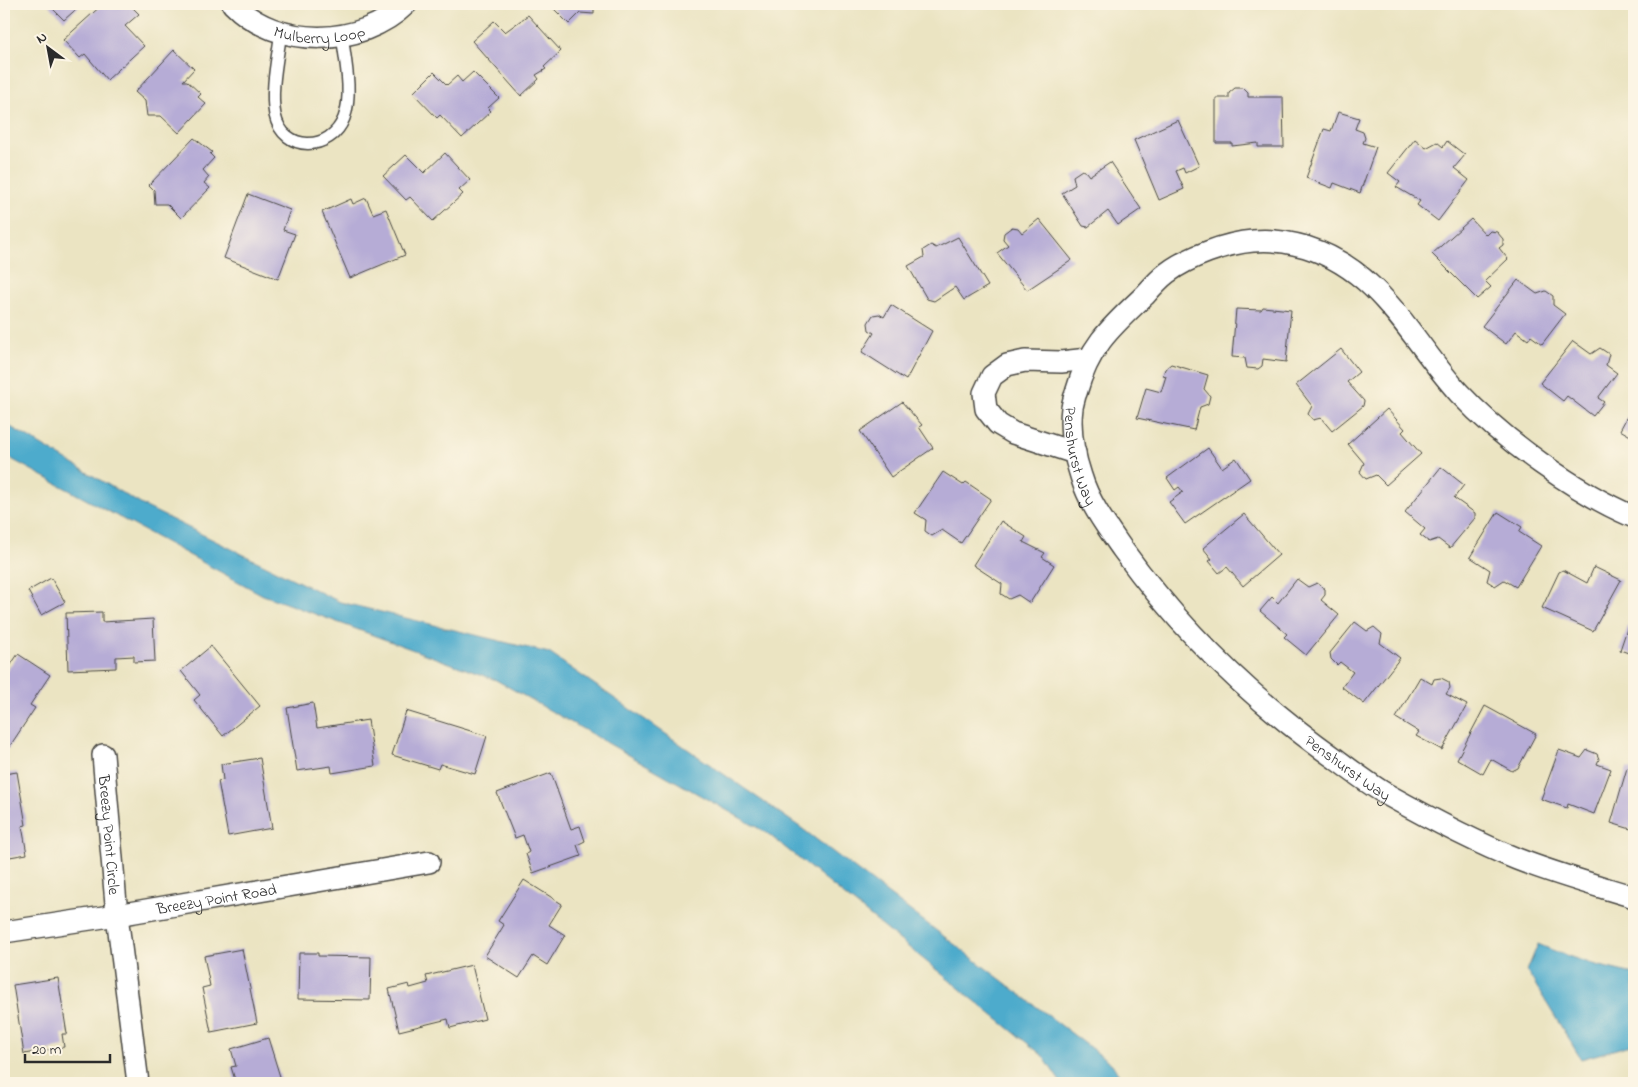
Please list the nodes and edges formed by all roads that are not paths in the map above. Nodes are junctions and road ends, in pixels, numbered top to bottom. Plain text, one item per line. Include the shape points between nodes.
1 (232, 4) edge
2 (406, 4) edge
3 (281, 31) junction
4 (342, 35) junction
5 (1088, 359) junction
6 (1075, 453) junction
7 (1634, 517) edge
8 (103, 755) dead end
9 (429, 862) dead end
10 (1634, 897) edge
11 (116, 915) junction
12 (4, 932) edge
13 (138, 1083) edge

1 - 3 street, Mulberry Loop via 268,28
2 - 4 street, Mulberry Loop via 385,19
3 - 4 street, Mulberry Loop via 296,36 325,38
3 - 4 lane via 274,97 278,124 290,140 312,144 333,134 345,116 347,83
5 - 6 street, Penshurst Way via 1072,408
5 - 6 street via 1025,361 1007,365 992,376 984,392 986,409 998,424 1013,433
5 - 7 street, Penshurst Way via 1110,329 1169,271 1194,258 1252,241 1276,241 1304,247 1337,260 1370,284 1461,394 1498,429 1574,484
6 - 10 street, Penshurst Way via 1081,479 1104,523 1138,571 1244,686 1304,737 1382,792 1448,827 1517,859
8 - 11 street, Breezy Point Circle
9 - 11 street, Breezy Point Road
11 - 12 street, Breezy Point Road
11 - 13 street, Breezy Point Circle

